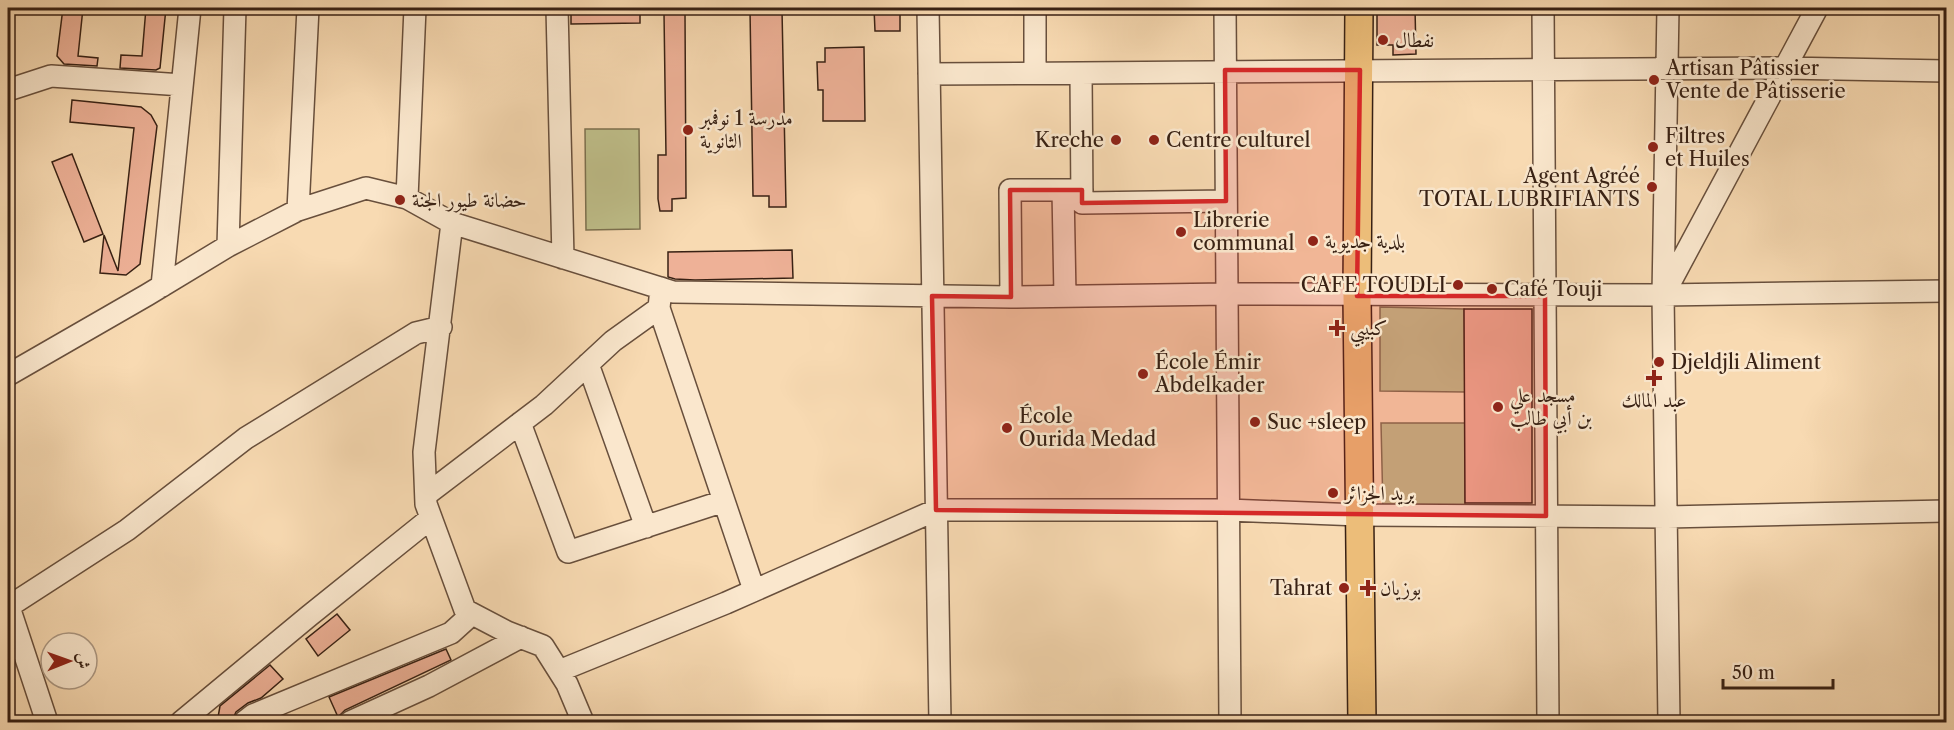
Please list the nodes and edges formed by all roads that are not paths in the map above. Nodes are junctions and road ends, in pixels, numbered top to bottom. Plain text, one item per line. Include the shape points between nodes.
1 (190, 8) edge
2 (235, 8) edge
3 (308, 8) edge
4 (415, 8) edge
5 (557, 8) edge
6 (928, 8) edge
7 (1035, 8) edge
8 (1225, 8) edge
9 (1359, 8) edge
10 (1543, 8) edge
11 (1668, 8) edge
12 (1817, 8) edge
13 (1784, 68) junction
14 (1544, 69) junction
15 (1225, 70) junction
16 (1360, 70) junction
17 (1667, 70) junction
18 (1947, 70) edge
19 (1081, 73) junction
20 (929, 74) junction
21 (1035, 74) junction
22 (182, 85) junction
23 (8, 90) edge
24 (1072, 190) junction
25 (407, 198) junction
26 (1226, 201) junction
27 (298, 210) junction
28 (452, 223) junction
29 (228, 246) junction
30 (563, 258) junction
31 (162, 286) junction
32 (1947, 291) edge
33 (1227, 294) junction
34 (932, 296) junction
35 (1065, 296) junction
36 (1357, 296) junction
37 (1545, 296) junction
38 (1663, 296) junction
39 (1011, 297) junction
40 (660, 298) junction
41 (441, 327) junction
42 (588, 364) junction
43 (8, 375) edge
44 (520, 423) junction
45 (426, 495) junction
46 (724, 501) junction
47 (936, 510) junction
48 (1228, 510) junction
49 (1947, 512) edge
50 (1359, 515) junction
51 (1546, 516) junction
52 (1667, 517) junction
53 (431, 518) junction
54 (646, 527) junction
55 (754, 590) junction
56 (8, 605) edge
57 (472, 614) junction
58 (521, 637) junction
59 (559, 671) junction
60 (47, 723) edge
61 (181, 723) edge
62 (244, 723) edge
63 (350, 723) edge
64 (583, 723) edge
65 (940, 723) edge
66 (1230, 723) edge
67 (1362, 723) edge
68 (1548, 723) edge
69 (1669, 723) edge

1 - 22 street
2 - 29 street
3 - 27 street
4 - 25 street
5 - 30 street
6 - 20 street
7 - 21 street
8 - 15 street
9 - 16 main road
10 - 14 street
11 - 17 street
12 - 13 street
13 - 17 street
13 - 18 street
13 - 38 street
14 - 16 street
14 - 17 street
14 - 37 street
15 - 16 street
15 - 19 street
15 - 26 street
16 - 36 main road
17 - 38 street
19 - 21 street
19 - 24 street
20 - 21 street
20 - 34 street
22 - 23 street via 51,76
22 - 31 street
24 - 26 street via 1082,203
24 - 35 street
24 - 39 street via 1010,190
25 - 27 street via 366,188
25 - 28 street
26 - 33 street
27 - 29 street
28 - 30 street
28 - 41 street
29 - 31 street
30 - 40 street
31 - 43 street
32 - 38 street
33 - 35 street
33 - 36 street
33 - 48 street
34 - 39 street
34 - 40 street via 673,292
34 - 47 street
35 - 39 street
36 - 37 street
36 - 50 main road
37 - 38 street
37 - 51 street
38 - 52 street
40 - 42 street
40 - 46 street
41 - 45 street via 424,452
41 - 56 street via 417,333 246,438 127,530
42 - 44 street
42 - 54 street
44 - 45 street
44 - 54 street via 568,552
45 - 53 street
46 - 54 street
46 - 55 street
47 - 48 street
47 - 55 street
47 - 65 street
48 - 50 street
48 - 66 street
49 - 52 street
50 - 51 street
50 - 67 main road
51 - 52 street
51 - 68 street
52 - 69 street
53 - 57 street via 465,610
53 - 61 street
55 - 59 street
56 - 60 street
57 - 58 street
57 - 62 street via 451,633 253,715
58 - 59 street via 543,646
58 - 63 street
59 - 64 street

